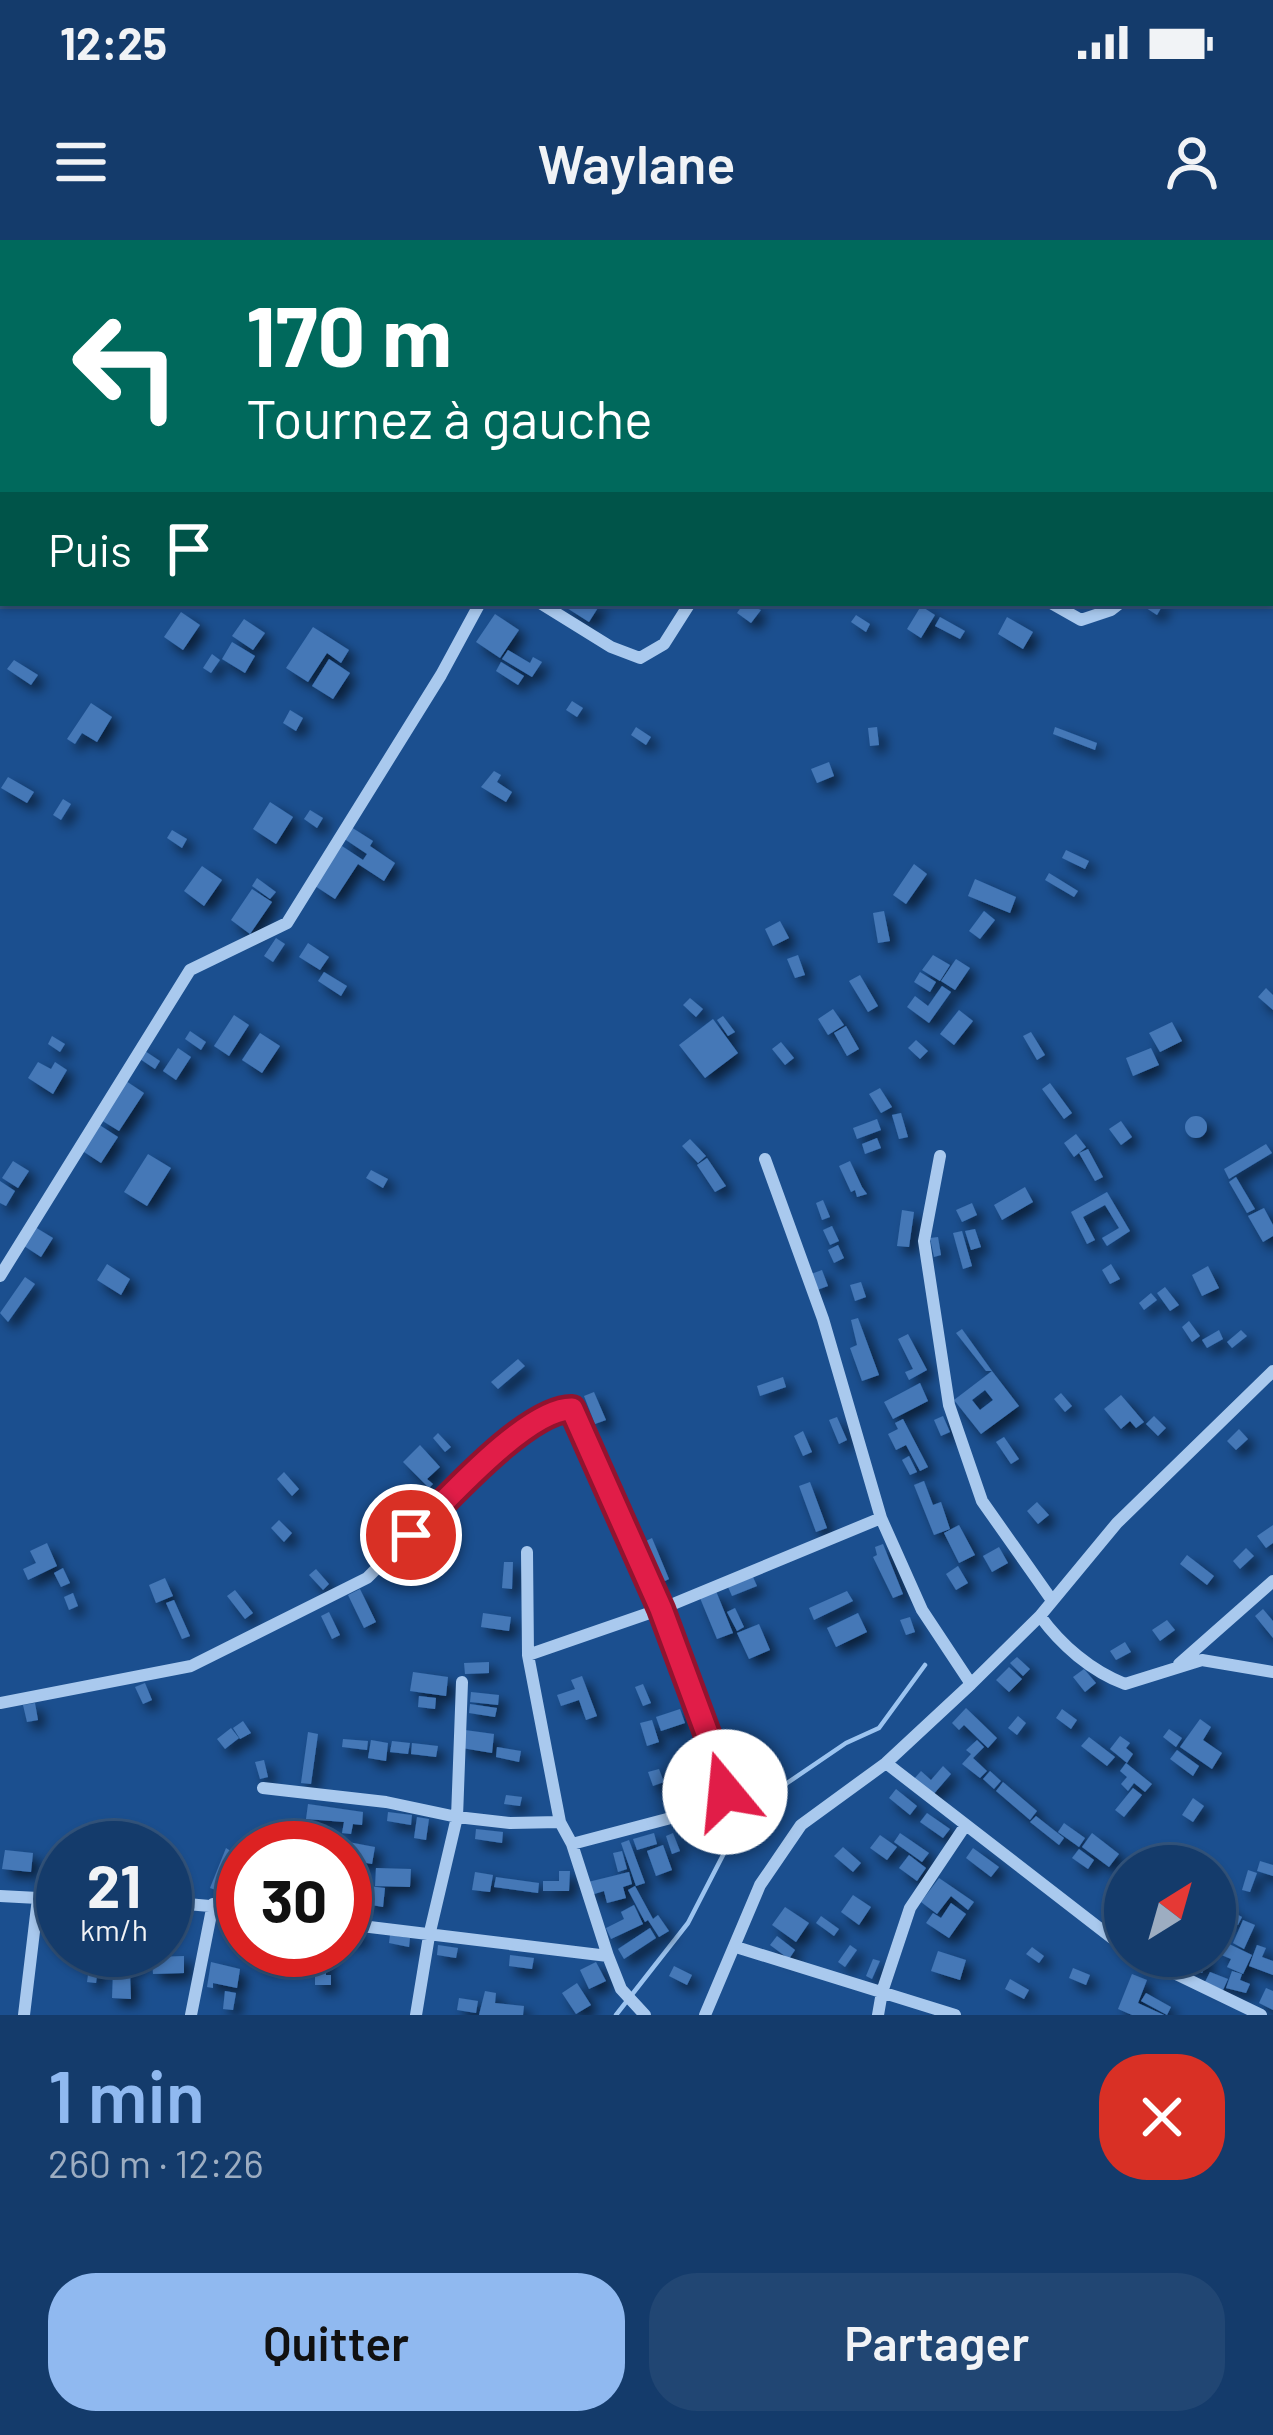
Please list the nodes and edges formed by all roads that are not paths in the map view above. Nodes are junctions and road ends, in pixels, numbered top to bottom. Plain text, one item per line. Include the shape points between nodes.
1 (478, 606) edge
2 (545, 606) edge
3 (688, 606) edge
4 (1056, 606) edge
5 (1113, 606) edge
6 (940, 1156) dead end
7 (765, 1159) dead end
8 (0, 1276) edge
9 (1273, 1371) edge
10 (881, 1518) junction
11 (527, 1552) dead end
12 (1273, 1581) edge
13 (1051, 1599) junction
14 (661, 1609) junction
15 (1040, 1616) junction
16 (528, 1655) junction
17 (1176, 1666) junction
18 (1273, 1672) edge
19 (462, 1682) dead end
20 (971, 1684) junction
21 (0, 1703) edge
22 (886, 1763) junction
23 (263, 1789) dead end
24 (457, 1816) junction
25 (560, 1822) junction
26 (965, 1826) junction
27 (572, 1844) junction
28 (0, 1896) edge
29 (36, 1898) edge
30 (192, 1903) edge
31 (213, 1904) junction
32 (216, 1904) edge
33 (36, 1915) edge
34 (372, 1928) edge
35 (1104, 1932) edge
36 (429, 1936) junction
37 (736, 1948) junction
38 (608, 1955) junction
39 (1182, 1977) edge
40 (882, 1992) junction
41 (642, 2013) edge
42 (24, 2015) edge
43 (191, 2015) edge
44 (416, 2015) edge
45 (705, 2015) edge
46 (878, 2015) edge
47 (955, 2015) edge
48 (1261, 2015) edge

1 - 8 street via 287,923 190,970
2 - 3 street via 640,658 664,644
4 - 5 street via 1081,620
6 - 13 street via 924,1240 949,1405 982,1501
7 - 10 street
9 - 13 street
10 - 14 street
10 - 20 street via 922,1610
11 - 16 street
12 - 17 street
13 - 15 street
14 - 16 street
14 - 21 street via 576,1412 563,1408 504,1444 347,1592 191,1666
14 - 27 street via 727,1787 705,1809
15 - 17 street via 1054,1636 1125,1684
15 - 20 street
16 - 25 street
17 - 18 street via 1202,1660
19 - 24 street
20 - 22 street
22 - 26 street
22 - 37 street via 800,1825 760,1885
23 - 24 street
24 - 25 street
24 - 36 street
25 - 27 street
26 - 35 street
26 - 40 street via 910,1908
27 - 38 street
28 - 29 street
30 - 31 street
31 - 32 street
31 - 43 street
33 - 42 street
34 - 36 street
36 - 38 street
36 - 44 street
37 - 40 street
37 - 45 street
38 - 41 street
39 - 48 street
40 - 46 street
40 - 47 street

